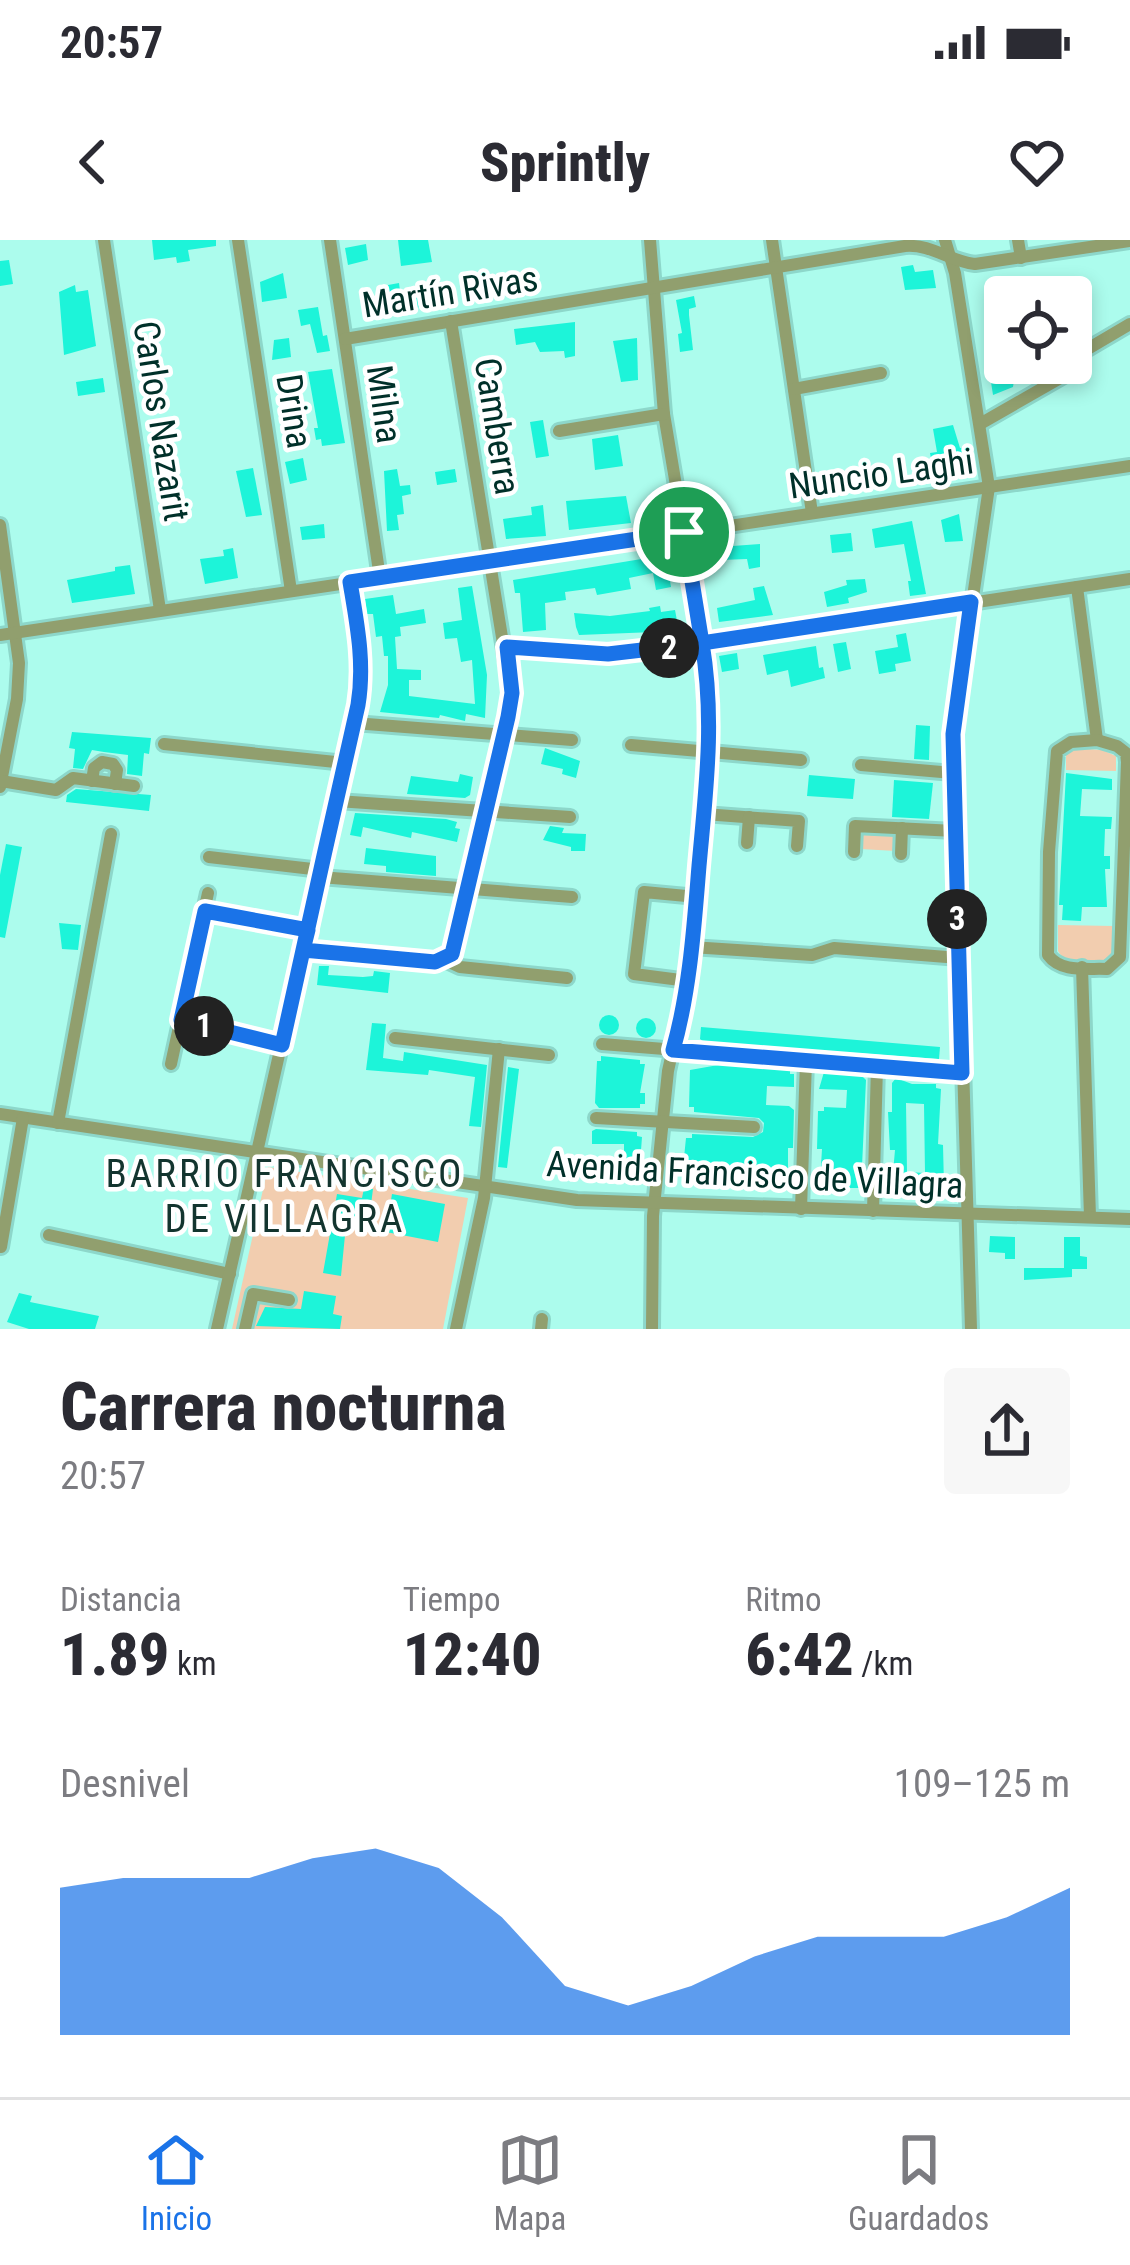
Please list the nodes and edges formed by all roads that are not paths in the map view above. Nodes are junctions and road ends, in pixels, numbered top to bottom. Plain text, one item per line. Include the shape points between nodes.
1 (104, 240) edge
2 (238, 240) edge
3 (330, 240) edge
4 (650, 240) edge
5 (772, 240) edge
6 (945, 240) edge
7 (1018, 240) edge
8 (1130, 241) edge
9 (951, 258) junction
10 (1022, 258) junction
11 (776, 268) junction
12 (653, 289) junction
13 (451, 322) junction
14 (1130, 324) edge
15 (344, 339) junction
16 (881, 373) dead end
17 (794, 389) junction
18 (664, 414) junction
19 (980, 424) junction
20 (559, 431) dead end
21 (1130, 466) edge
22 (989, 487) junction
23 (812, 513) junction
24 (0, 525) edge
25 (684, 532) junction
26 (490, 561) junction
27 (380, 578) junction
28 (1130, 579) edge
29 (350, 582) junction
30 (1077, 586) junction
31 (291, 591) junction
32 (971, 602) junction
33 (160, 610) junction
34 (16, 632) junction
35 (0, 634) edge
36 (702, 643) junction
37 (507, 647) junction
38 (354, 723) junction
39 (505, 735) junction
40 (572, 740) dead end
41 (1096, 740) junction
42 (164, 744) dead end
43 (631, 745) dead end
44 (710, 752) junction
45 (801, 760) dead end
46 (345, 763) junction
47 (861, 765) dead end
48 (953, 773) junction
49 (1, 784) edge
50 (134, 786) dead end
51 (337, 801) junction
52 (487, 811) junction
53 (704, 814) junction
54 (570, 817) dead end
55 (749, 817) junction
56 (902, 828) junction
57 (955, 831) junction
58 (111, 834) dead end
59 (747, 843) dead end
60 (797, 846) dead end
61 (854, 852) dead end
62 (901, 854) dead end
63 (208, 857) dead end
64 (321, 873) junction
65 (468, 889) junction
66 (208, 893) dead end
67 (572, 897) dead end
68 (697, 897) junction
69 (205, 911) junction
70 (308, 930) junction
71 (691, 946) junction
72 (303, 950) junction
73 (959, 958) junction
74 (445, 960) junction
75 (1082, 968) junction
76 (567, 978) dead end
77 (688, 981) junction
78 (181, 1020) junction
79 (395, 1038) dead end
80 (602, 1044) dead end
81 (282, 1045) junction
82 (499, 1049) junction
83 (673, 1050) junction
84 (549, 1055) dead end
85 (806, 1061) junction
86 (171, 1064) dead end
87 (877, 1066) junction
88 (962, 1073) junction
89 (0, 1114) edge
90 (23, 1118) junction
91 (596, 1118) dead end
92 (665, 1122) junction
93 (58, 1124) junction
94 (754, 1127) dead end
95 (257, 1153) junction
96 (485, 1187) junction
97 (654, 1204) junction
98 (801, 1209) junction
99 (873, 1211) junction
100 (967, 1214) junction
101 (1090, 1217) junction
102 (1130, 1219) edge
103 (49, 1235) dead end
104 (1, 1246) edge
105 (230, 1274) junction
106 (290, 1300) dead end
107 (219, 1323) edge
108 (245, 1325) edge
109 (456, 1329) edge
110 (652, 1329) edge
111 (971, 1329) edge

1 - 33 street, Carlos Nazarit
2 - 31 street, Drina
3 - 15 street, Milna
4 - 12 street
5 - 11 street
6 - 9 street
7 - 10 street
8 - 10 street, Martín Rivas
9 - 10 street, Martín Rivas via 974,265
9 - 11 street, Martín Rivas via 913,245
9 - 19 street
11 - 12 street, Martín Rivas
11 - 17 street
12 - 13 street, Martín Rivas
12 - 18 street
13 - 15 street, Martín Rivas
13 - 26 street, Camberra
14 - 19 street via 1074,357 1069,373
15 - 27 street, Milna
16 - 17 street
17 - 23 street
18 - 20 street
18 - 25 street
19 - 22 street
21 - 22 street, Nuncio Laghi
22 - 23 street, Nuncio Laghi
22 - 32 street
23 - 25 street, Nuncio Laghi
24 - 34 street
25 - 26 street, Nuncio Laghi
25 - 36 street
26 - 27 street, Nuncio Laghi
26 - 37 street, Camberra
27 - 29 street, Nuncio Laghi
28 - 30 street
29 - 31 street, Nuncio Laghi
29 - 38 street via 362,661
30 - 32 street
30 - 41 street
31 - 33 street, Nuncio Laghi
32 - 36 street
32 - 48 street
33 - 34 street, Nuncio Laghi
34 - 35 street, Nuncio Laghi
34 - 49 street via 18,687
36 - 37 street via 608,654
36 - 44 street
37 - 39 street, Camberra via 512,693
38 - 39 street
38 - 46 street
39 - 40 street
39 - 52 street, Camberra
41 - 75 street via 1117,746 1127,762 1120,957 1107,969
41 - 75 street via 1058,751 1048,852 1048,955
42 - 46 street
43 - 44 street
44 - 45 street
44 - 53 street
46 - 51 street
47 - 48 street
48 - 57 street
49 - 50 street via 56,790 73,778
51 - 52 street
51 - 64 street
52 - 54 street
52 - 65 street, Camberra
53 - 55 street
53 - 68 street
55 - 59 street
55 - 60 street via 799,820
56 - 57 street
56 - 61 street via 856,826
56 - 62 street
57 - 73 street
58 - 93 street
63 - 64 street
64 - 65 street
64 - 70 street
65 - 67 street
65 - 74 street, Camberra
66 - 69 street
68 - 71 street
68 - 77 street via 644,892 634,974
69 - 70 street
69 - 78 street
70 - 72 street
71 - 73 street
71 - 77 street
72 - 74 street
72 - 81 street
73 - 88 street
74 - 76 street
75 - 101 street
77 - 83 street
78 - 81 street
78 - 86 street
79 - 82 street
80 - 83 street
81 - 95 street
82 - 84 street
82 - 96 street
83 - 85 street
83 - 92 street
85 - 87 street
85 - 98 street
87 - 88 street
87 - 99 street
88 - 100 street
89 - 90 street, Avenida Francisco de Villagra
90 - 93 street, Avenida Francisco de Villagra
90 - 104 street
91 - 92 street
92 - 94 street
92 - 97 street
93 - 95 street, Avenida Francisco de Villagra
95 - 96 street, Avenida Francisco de Villagra
95 - 105 street
96 - 97 street, Avenida Francisco de Villagra
96 - 109 street
97 - 98 street, Avenida Francisco de Villagra
97 - 110 street
98 - 99 street, Avenida Francisco de Villagra
99 - 100 street, Avenida Francisco de Villagra
100 - 101 street, Avenida Francisco de Villagra
100 - 111 street
101 - 102 street, Avenida Francisco de Villagra
103 - 105 street
105 - 107 street
106 - 108 street via 253,1294
107 - 108 street

